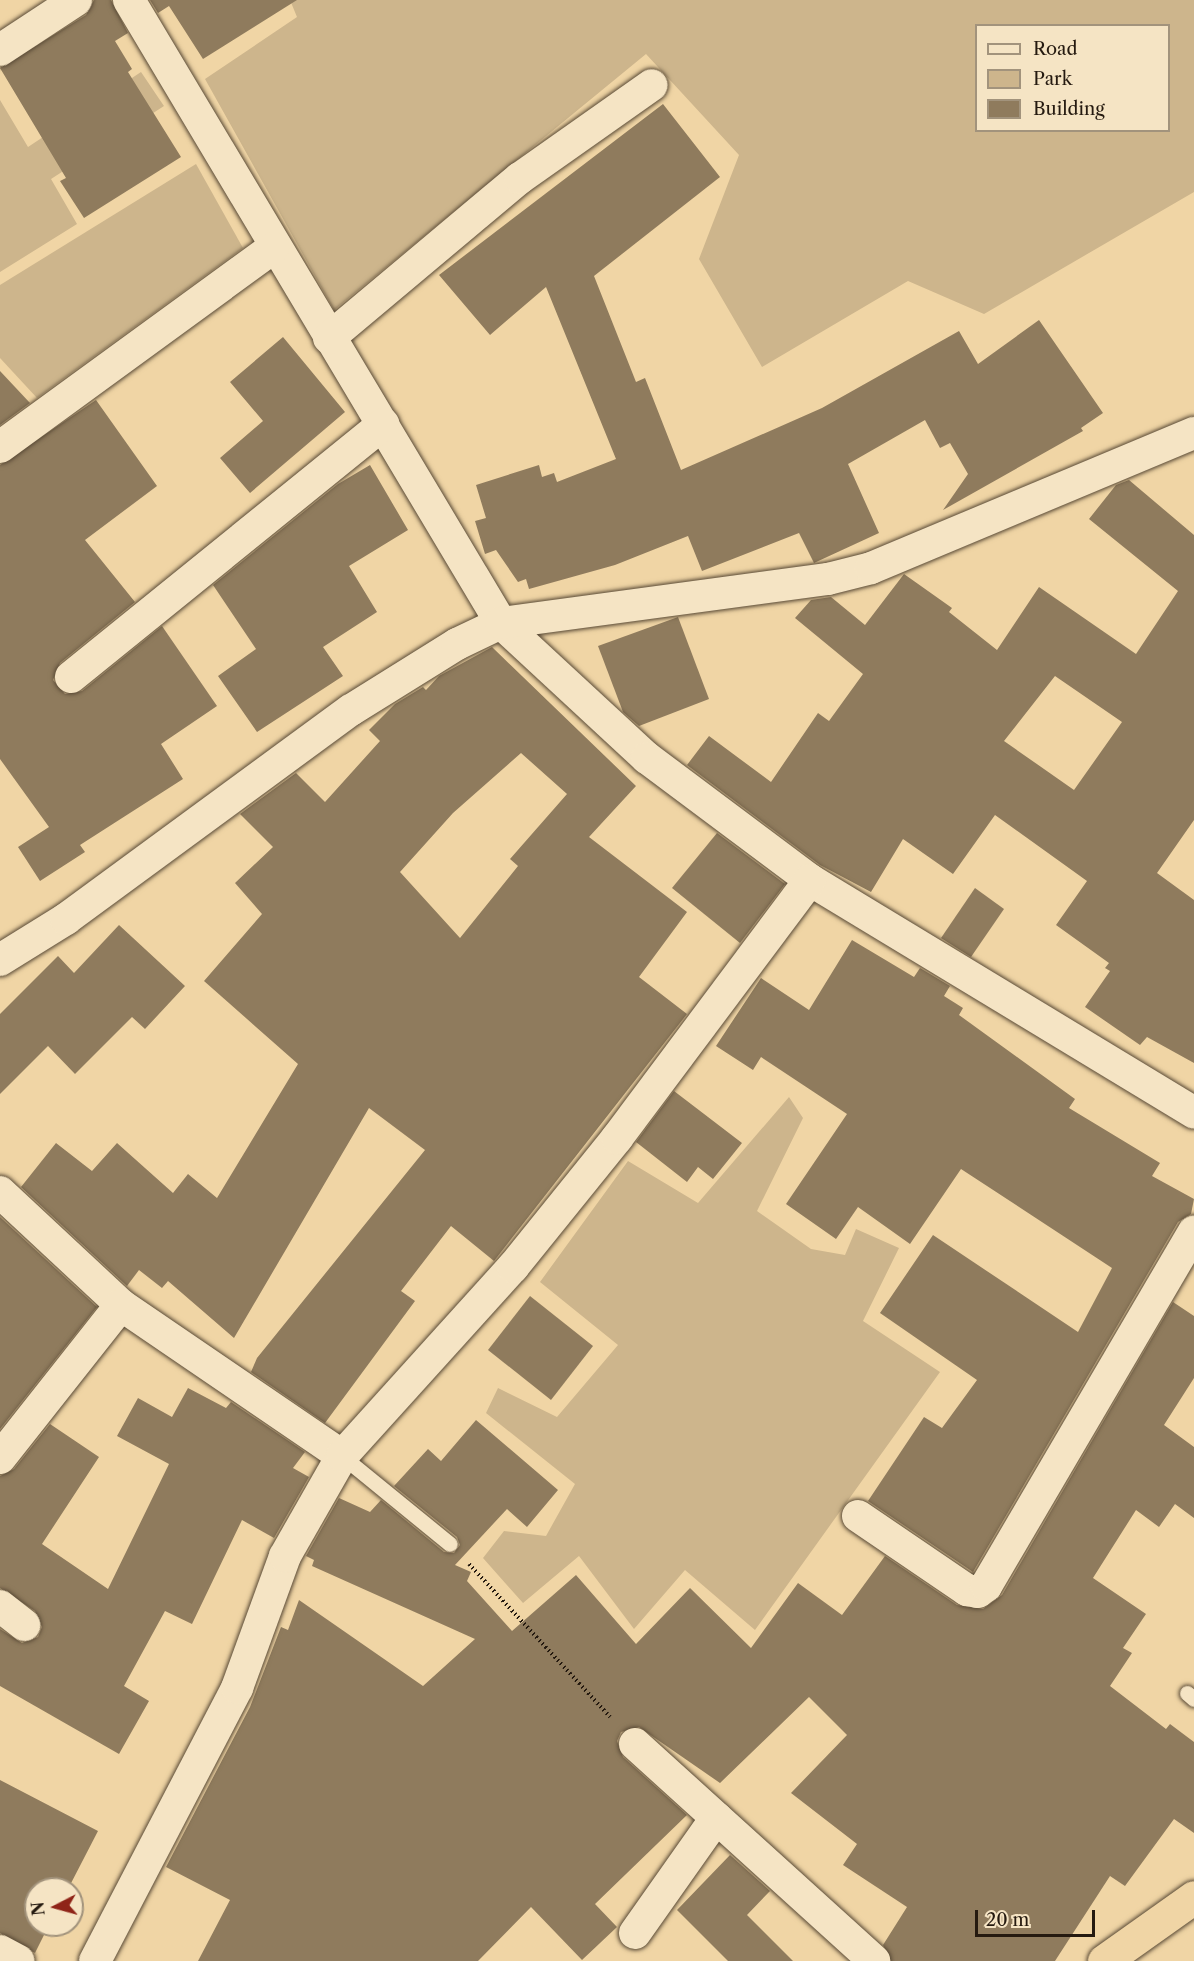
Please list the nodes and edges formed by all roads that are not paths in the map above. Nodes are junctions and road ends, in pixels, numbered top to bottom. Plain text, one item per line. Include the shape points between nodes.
1 (76, 0) edge
2 (129, 0) edge
3 (0, 50) edge
4 (652, 85) dead end
5 (273, 248) junction
6 (329, 338) junction
7 (383, 424) junction
8 (1194, 433) edge
9 (0, 447) edge
10 (501, 623) junction
11 (71, 677) dead end
12 (810, 880) junction
13 (0, 960) edge
14 (1194, 1113) edge
15 (0, 1192) edge
16 (1194, 1231) edge
17 (121, 1305) junction
18 (342, 1456) junction
19 (0, 1458) edge
20 (858, 1516) dead end
21 (450, 1544) road end
22 (0, 1606) edge
23 (24, 1625) dead end
24 (635, 1744) road end
25 (716, 1818) junction
26 (1194, 1897) edge
27 (635, 1933) dead end
28 (0, 1951) edge
29 (19, 1961) edge
30 (95, 1961) edge
31 (874, 1961) edge
32 (1104, 1961) edge

1 - 3 street
2 - 5 street
4 - 6 street via 520,178
5 - 6 street
5 - 9 street
6 - 7 street
7 - 10 street
7 - 11 street
8 - 10 street via 871,568 828,579
10 - 12 street via 647,758
10 - 13 street via 457,644 351,710 66,919
12 - 14 street
12 - 18 street via 617,1138 513,1267
15 - 17 street
16 - 20 street via 986,1586 978,1592 967,1590
17 - 18 street
17 - 19 street
18 - 21 lane
18 - 30 street via 285,1556 237,1688
22 - 23 street
24 - 25 street
25 - 27 street
25 - 31 street
26 - 32 highway
28 - 29 street

